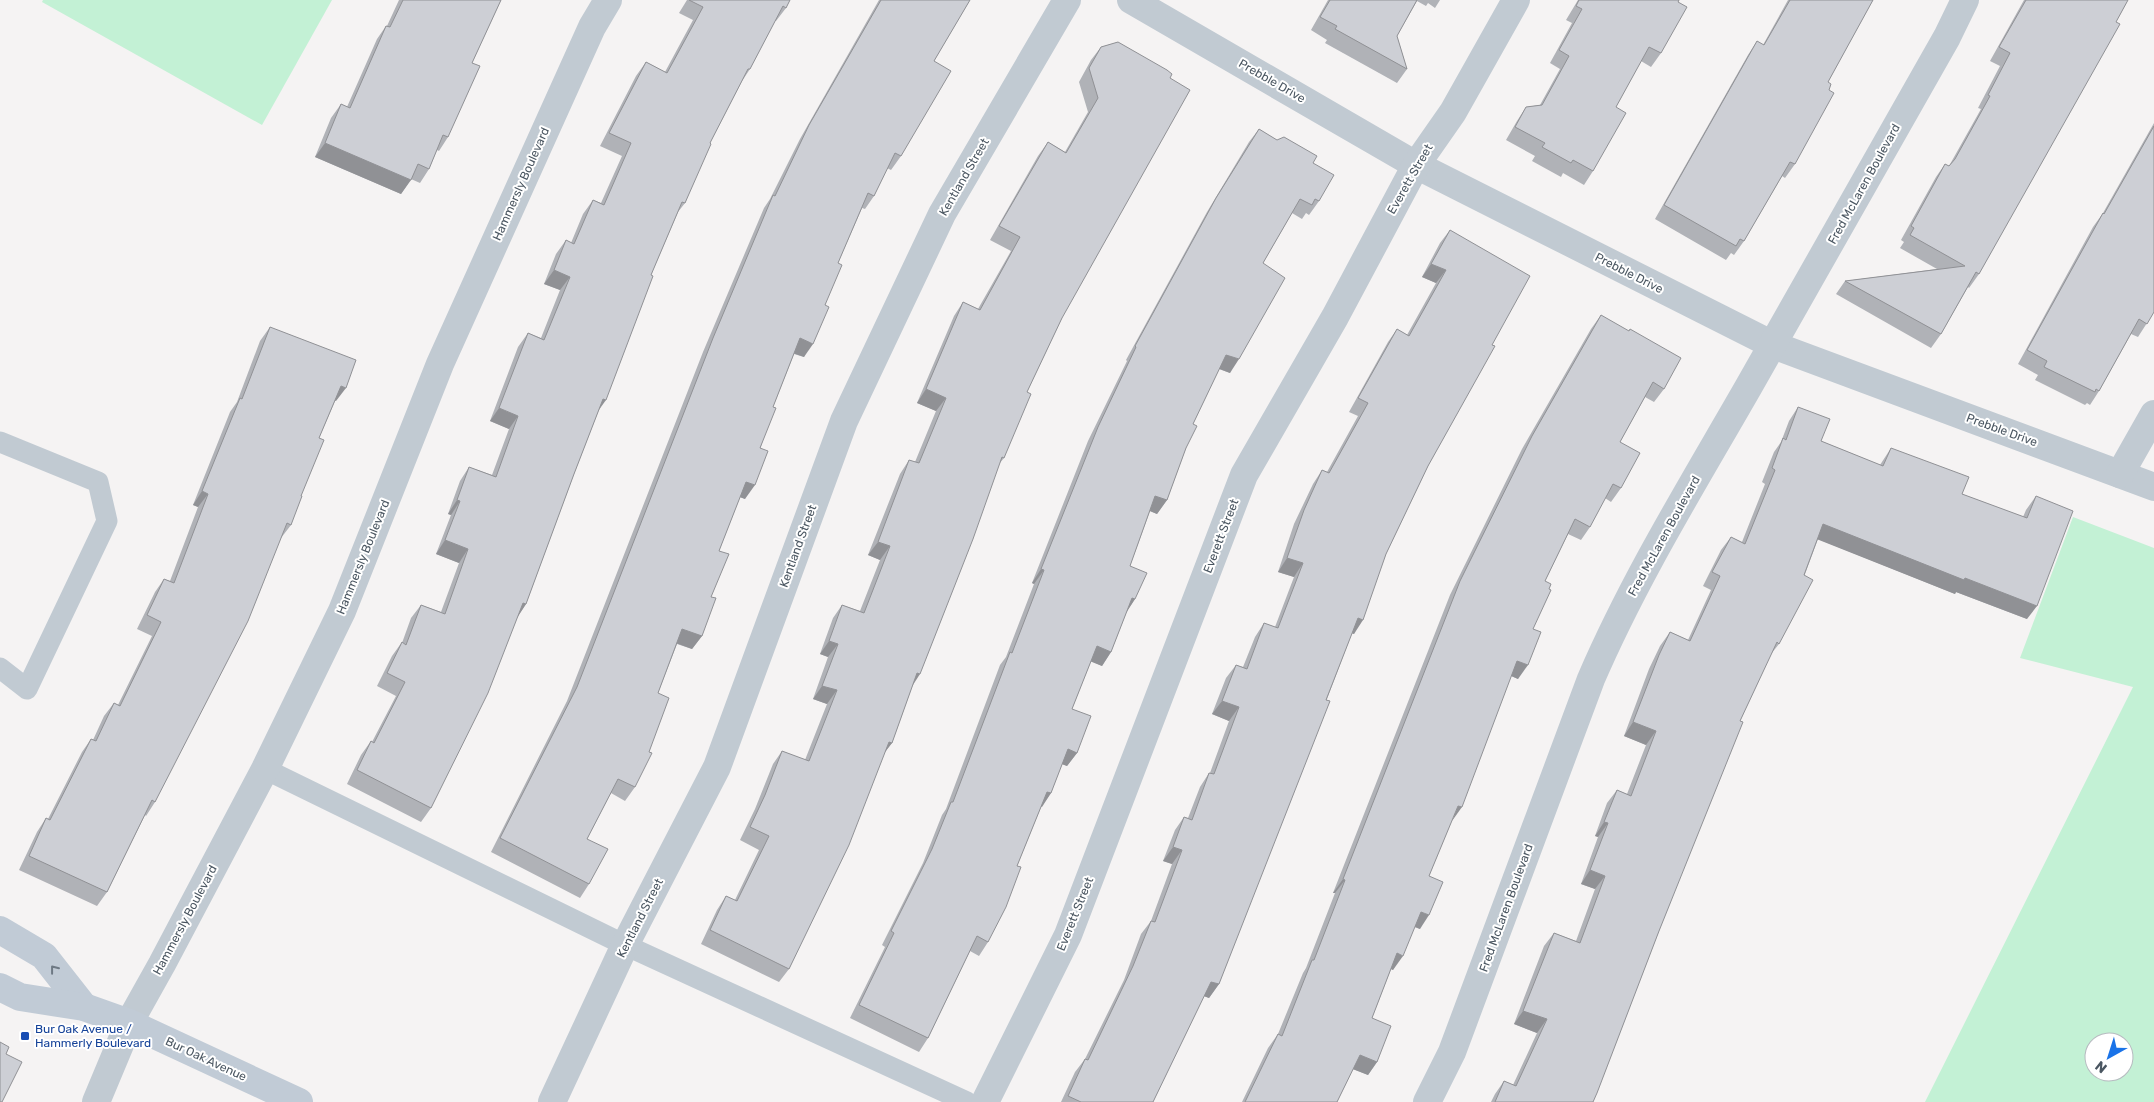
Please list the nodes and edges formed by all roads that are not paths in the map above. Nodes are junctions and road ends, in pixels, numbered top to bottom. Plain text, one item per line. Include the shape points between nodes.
1 (608, 0) edge
2 (1067, 0) edge
3 (1131, 0) edge
4 (1516, 0) edge
5 (1965, 0) edge
6 (1416, 164) junction
7 (1772, 345) junction
8 (2154, 414) edge
9 (0, 442) edge
10 (2120, 474) junction
11 (2154, 487) edge
12 (0, 668) edge
13 (266, 769) junction
14 (0, 930) edge
15 (625, 946) junction
16 (0, 987) edge
17 (84, 1007) junction
18 (129, 1023) junction
19 (96, 1102) edge
20 (299, 1102) edge
21 (552, 1102) edge
22 (967, 1102) edge
23 (985, 1102) edge
24 (1427, 1102) edge

1 - 13 street, Hammersly Boulevard via 592,26 440,364 342,611
2 - 15 street, Kentland Street via 942,214 844,420 717,767
3 - 6 street, Prebble Drive
4 - 6 street, Everett Street via 1453,112
5 - 7 street, Fred McLaren Boulevard
6 - 7 street, Prebble Drive
6 - 23 street, Everett Street via 1335,317 1244,476 1068,935
7 - 10 street, Prebble Drive
7 - 24 street, Fred McLaren Boulevard via 1644,568 1610,636 1452,1052
8 - 10 street
9 - 12 lane via 98,482 107,521 27,689
10 - 11 street, Prebble Drive
13 - 15 lane
13 - 18 street, Hammersly Boulevard
17 -> 14 street via 44,956
15 - 21 street, Kentland Street
15 - 22 lane
16 - 17 street, Bur Oak Avenue via 20,997
17 - 18 street, Bur Oak Avenue
18 - 19 street, Hammersly Boulevard
18 - 20 street, Bur Oak Avenue

